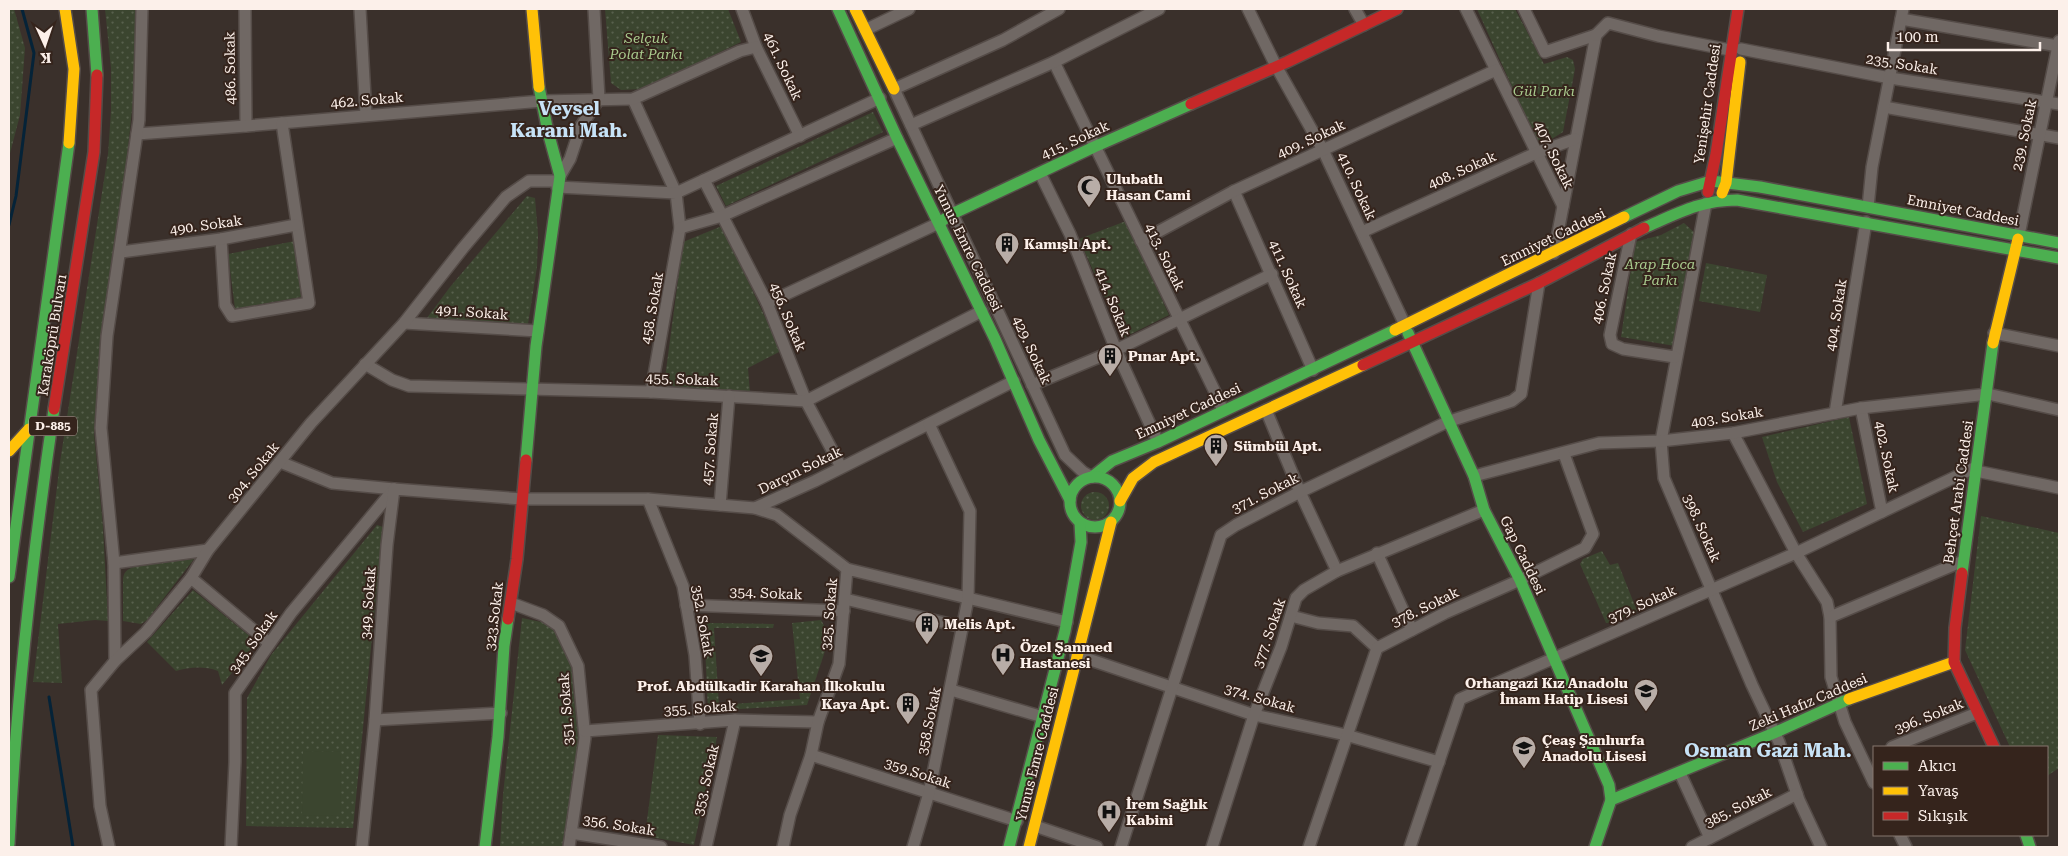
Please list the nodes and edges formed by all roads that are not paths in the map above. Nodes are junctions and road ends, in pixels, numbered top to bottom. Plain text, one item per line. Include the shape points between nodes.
1 (65, 9) edge
2 (92, 9) edge
3 (142, 9) edge
4 (244, 9) edge
5 (360, 9) edge
6 (532, 9) edge
7 (594, 9) edge
8 (742, 9) edge
9 (838, 9) edge
10 (855, 9) edge
11 (909, 9) edge
12 (1059, 9) edge
13 (1159, 9) edge
14 (1248, 9) edge
15 (1355, 9) edge
16 (1397, 9) edge
17 (1466, 9) edge
18 (1524, 9) edge
19 (1738, 9) edge
20 (1749, 9) edge
21 (1902, 14) edge
22 (1364, 25) junction
23 (865, 30) junction
24 (1596, 35) junction
25 (2059, 44) edge
26 (756, 47) junction
27 (1736, 50) junction
28 (1054, 62) junction
29 (1276, 66) junction
30 (1496, 70) junction
31 (1890, 78) junction
32 (894, 89) junction
33 (880, 98) junction
34 (599, 99) junction
35 (633, 99) junction
36 (542, 101) junction
37 (2047, 102) junction
38 (2059, 104) edge
39 (1884, 107) junction
40 (366, 115) junction
41 (282, 123) junction
42 (911, 125) junction
43 (246, 126) junction
44 (137, 134) junction
45 (2040, 135) junction
46 (800, 136) junction
47 (898, 138) junction
48 (2059, 138) edge
49 (1575, 139) junction
50 (1094, 147) junction
51 (1323, 150) junction
52 (1536, 153) junction
53 (1040, 173) junction
54 (704, 180) junction
55 (559, 181) junction
56 (1711, 182) junction
57 (1726, 183) junction
58 (1234, 191) junction
59 (676, 193) junction
60 (1720, 200) junction
61 (1706, 203) junction
62 (1563, 206) junction
63 (1868, 207) junction
64 (952, 214) junction
65 (722, 216) junction
66 (1866, 222) junction
67 (939, 223) junction
68 (296, 225) junction
69 (680, 228) junction
70 (1362, 232) junction
71 (1631, 234) junction
72 (2019, 235) junction
73 (221, 239) junction
74 (1141, 241) junction
75 (2059, 243) edge
76 (2016, 250) junction
77 (121, 252) junction
78 (1554, 253) junction
79 (2059, 258) edge
80 (1272, 274) junction
81 (1540, 283) junction
82 (767, 303) junction
83 (982, 311) junction
84 (1179, 319) junction
85 (404, 322) junction
86 (1405, 325) junction
87 (538, 331) junction
88 (1994, 333) junction
89 (1412, 342) junction
90 (2059, 346) edge
91 (1116, 350) junction
92 (1675, 357) junction
93 (365, 364) junction
94 (1313, 370) junction
95 (1014, 381) junction
96 (1032, 385) junction
97 (531, 389) junction
98 (650, 392) junction
99 (1988, 394) junction
100 (729, 396) junction
101 (806, 401) junction
102 (1861, 408) junction
103 (1266, 410) junction
104 (2059, 410) edge
105 (1222, 411) junction
106 (1835, 413) junction
107 (1448, 422) junction
108 (929, 424) junction
109 (29, 428) junction
110 (1733, 433) junction
111 (1661, 441) junction
112 (1158, 442) junction
113 (9, 451) edge
114 (1564, 454) junction
115 (280, 462) junction
116 (841, 467) junction
117 (1976, 469) junction
118 (1474, 476) junction
119 (1092, 477) junction
120 (2059, 488) edge
121 (14, 490) edge
122 (394, 490) junction
123 (1300, 492) junction
124 (42, 495) junction
125 (522, 499) junction
126 (648, 499) junction
127 (1070, 500) junction
128 (1120, 500) junction
129 (720, 505) junction
130 (755, 508) junction
131 (13, 510) edge
132 (1484, 510) junction
133 (1882, 512) junction
134 (39, 517) junction
135 (1111, 522) junction
136 (1080, 523) junction
137 (208, 550) junction
138 (1796, 553) junction
139 (1376, 554) junction
140 (1963, 561) junction
141 (114, 563) junction
142 (847, 570) junction
143 (1337, 571) junction
144 (9, 577) edge
145 (191, 578) junction
146 (1520, 580) junction
147 (1712, 590) junction
148 (845, 599) junction
149 (968, 599) junction
150 (510, 603) junction
151 (686, 605) junction
152 (844, 611) junction
153 (1291, 616) junction
154 (1830, 617) junction
155 (1067, 622) junction
156 (962, 628) junction
157 (1412, 630) junction
158 (270, 643) junction
159 (1377, 648) junction
160 (1076, 655) junction
161 (1554, 659) junction
162 (115, 661) junction
163 (1954, 662) junction
164 (1171, 687) junction
165 (951, 690) junction
166 (1839, 703) junction
167 (1978, 713) junction
168 (501, 714) junction
169 (1254, 715) junction
170 (1044, 717) junction
171 (375, 720) junction
172 (735, 720) junction
173 (818, 722) junction
174 (700, 724) junction
175 (585, 730) junction
176 (1774, 732) junction
177 (1346, 735) junction
178 (1895, 746) edge
179 (1994, 746) edge
180 (1873, 754) edge
181 (810, 755) junction
182 (1863, 759) junction
183 (1439, 762) junction
184 (1680, 772) junction
185 (1873, 780) edge
186 (929, 793) junction
187 (1798, 794) junction
188 (1611, 800) junction
189 (1017, 821) junction
190 (1035, 826) junction
191 (571, 833) junction
192 (1710, 838) junction
193 (9, 844) edge
194 (1414, 846) edge
195 (109, 847) edge
196 (231, 847) edge
197 (362, 847) edge
198 (484, 847) edge
199 (569, 847) edge
200 (661, 847) edge
201 (706, 847) edge
202 (783, 847) edge
203 (913, 847) edge
204 (1009, 847) edge
205 (1029, 847) edge
206 (1097, 847) edge
207 (1121, 847) edge
208 (1212, 847) edge
209 (1310, 847) edge
210 (1595, 847) edge
211 (1692, 847) edge
212 (1821, 847) edge

1 - 109 main road, Karaköprü Bulvarı / D-885 via 74,69 69,149
2 - 124 main road, Karaköprü Bulvarı / D-885 via 98,66 94,152
3 - 44 street
4 - 43 street, 486. Sokak
5 - 40 street
6 - 36 main road, 323.Sokak
7 - 34 street
8 - 26 street, 461. Sokak
9 - 33 main road, Yunus Emre Caddesi
10 - 23 main road, 429. Sokak
11 - 23 street
12 - 32 street via 1003,40
13 - 28 street
14 - 29 street, 410. Sokak
15 - 22 street
16 - 22 main road, 415. Sokak
17 - 30 street, 407. Sokak
18 - 24 street via 1545,52
19 - 27 main road, Yenişehir Caddesi
20 - 27 main road, Yenişehir Caddesi
21 - 25 street
21 - 31 street
22 - 29 main road, 415. Sokak
23 - 32 main road, 429. Sokak
24 - 27 street, 235. Sokak via 1608,23
24 - 49 street
25 - 37 street, 239. Sokak
26 - 35 street, 462. Sokak via 740,51
26 - 46 street, 461. Sokak
27 - 31 street, 235. Sokak
27 - 56 main road, Yenişehir Caddesi
27 - 57 main road, Yenişehir Caddesi
28 - 42 street
28 - 50 street, 413. Sokak
29 - 50 main road, 415. Sokak
29 - 51 street, 410. Sokak
30 - 51 street, 409. Sokak
30 - 52 street, 407. Sokak
31 - 37 street, 235. Sokak
31 - 39 street
32 - 42 street, 429. Sokak
33 - 46 street
33 - 47 main road, Yunus Emre Caddesi
34 - 35 street, 462. Sokak
34 - 36 street, 462. Sokak
34 - 55 street via 581,126
35 - 59 street, 458. Sokak
36 - 40 street, 462. Sokak
36 - 55 main road, 323.Sokak
37 - 38 street, 235. Sokak
37 - 45 street, 239. Sokak
39 - 45 street
39 - 63 street
40 - 41 street, 462. Sokak
41 - 43 street, 462. Sokak
41 - 68 street
42 - 64 street, 429. Sokak
43 - 44 street, 462. Sokak
44 - 77 street
45 - 48 street
45 - 72 street, 239. Sokak
46 - 54 street
47 - 65 street
47 - 67 main road, Yunus Emre Caddesi
49 - 52 street, 408. Sokak
49 - 62 street
50 - 53 main road, 415. Sokak
50 - 74 street, 413. Sokak
51 - 58 street, 409. Sokak
51 - 70 street, 410. Sokak
52 - 62 street, 407. Sokak
52 - 70 street, 408. Sokak
53 - 64 main road, 415. Sokak
53 - 91 street, 414. Sokak via 1070,234
54 - 59 street
54 - 65 street, 456. Sokak
55 - 59 street, 304. Sokak
55 - 85 street, 304. Sokak via 530,181 506,197
55 - 87 main road, 323.Sokak
56 - 57 main road, Emniyet Caddesi
56 - 61 main road, Yenişehir Caddesi
56 - 78 main road, Emniyet Caddesi via 1678,191
57 - 60 main road, Yenişehir Caddesi
57 - 63 main road, Emniyet Caddesi
58 - 74 street, 409. Sokak
58 - 80 street, 411. Sokak
59 - 69 street, 458. Sokak
60 - 61 main road
60 - 66 main road via 1737,200
61 - 71 main road
61 - 92 street, 398. Sokak
62 - 78 street
63 - 72 main road, Emniyet Caddesi
64 - 67 main road, 415. Sokak
64 - 96 street, 429. Sokak
65 - 69 street
65 - 82 street, 456. Sokak
66 - 76 main road
66 - 106 street, 404. Sokak
67 - 82 street, 415. Sokak
67 - 83 main road, Yunus Emre Caddesi
68 - 73 street, 490. Sokak
68 - 73 street via 308,303 232,316 225,305
69 - 98 street, 458. Sokak
70 - 86 street, 410. Sokak
71 - 81 main road
71 - 92 street, 406. Sokak via 1610,335 1612,344
72 - 75 main road, Emniyet Caddesi
72 - 76 main road, Behçet Arabi Caddesi
73 - 77 street, 490. Sokak
74 - 84 street, 413. Sokak
76 - 79 main road
76 - 88 main road, Behçet Arabi Caddesi
77 - 141 street via 107,336 101,428
78 - 86 main road, Emniyet Caddesi
80 - 84 street
80 - 94 street, 411. Sokak
81 - 89 main road
81 - 107 street, 371. Sokak via 1521,394 1512,401
82 - 101 street, 456. Sokak
83 - 95 main road, Yunus Emre Caddesi
83 - 101 street
84 - 91 street
84 - 105 street, 413. Sokak
85 - 87 street, 491. Sokak
85 - 93 street, 304. Sokak
86 - 89 main road, Gap Caddesi
86 - 94 main road, Emniyet Caddesi
87 - 97 main road, 323.Sokak
88 - 90 street
88 - 99 main road, Behçet Arabi Caddesi
89 - 103 main road
89 - 107 main road, Gap Caddesi
91 - 96 street
91 - 112 street, 414. Sokak
92 - 111 street, 398. Sokak
93 - 97 street, 455. Sokak via 409,386
93 - 115 street, 304. Sokak via 310,423
94 - 105 main road, Emniyet Caddesi
95 - 108 street, Darçın Sokak
95 - 127 main road, Yunus Emre Caddesi via 1039,440
96 - 119 street, 429. Sokak via 1064,455
97 - 98 street, 455. Sokak
97 - 125 main road, 323.Sokak
98 - 100 street, 455. Sokak
99 - 102 street, 403. Sokak
99 - 104 street, 403. Sokak
99 - 117 main road, Behçet Arabi Caddesi
100 - 101 street, 455. Sokak
100 - 129 street, 457. Sokak
101 - 116 street, 456. Sokak
102 - 106 street, 403. Sokak
102 - 133 street, 402. Sokak
103 - 123 street
103 - 128 main road via 1154,462 1133,478
105 - 112 main road, Emniyet Caddesi
106 - 110 street, 403. Sokak
107 - 118 main road, Gap Caddesi
107 - 123 street, 371. Sokak
108 - 116 street, Darçın Sokak
108 - 149 street, 358.Sokak via 970,512
109 - 113 main road
109 - 121 main road, Karaköprü Bulvarı / D-885
110 - 111 street, 403. Sokak
110 - 138 street
111 - 114 street, 403. Sokak via 1599,443
111 - 147 street, 398. Sokak via 1664,478
112 - 119 main road, Emniyet Caddesi via 1112,461
114 - 118 street, 403. Sokak
114 - 146 street, 378. Sokak via 1593,534 1585,548
115 - 122 street via 332,483
115 - 137 street, 304. Sokak
116 - 130 street, Darçın Sokak
117 - 120 street
117 - 133 street, 379. Sokak
117 - 140 main road, Behçet Arabi Caddesi
118 - 132 main road, Gap Caddesi
119 - 127 main road via 1077,484
119 - 128 main road via 1114,486
121 - 124 main road
121 - 131 main road, Karaköprü Bulvarı / D-885
122 - 125 street
122 - 158 street, 345. Sokak via 291,613
122 - 171 street, 349. Sokak via 387,544
123 - 143 street
123 - 164 street, 371. Sokak via 1221,535
124 - 134 main road, Karaköprü Bulvarı / D-885
125 - 126 street, Darçın Sokak
125 - 150 main road, 323.Sokak
126 - 129 street, Darçın Sokak
126 - 151 street, 352. Sokak via 683,586
127 - 136 main road via 1070,509
128 - 135 main road
129 - 130 street, Darçın Sokak
130 - 142 street via 777,516
131 - 134 main road
131 - 144 main road, Karaköprü Bulvarı / D-885
132 - 139 street, 377. Sokak
132 - 146 main road, Gap Caddesi
133 - 138 street, 379. Sokak
134 - 193 main road, Karaköprü Bulvarı / D-885 via 11,778
135 - 136 main road via 1096,527
135 - 160 main road, Yunus Emre Caddesi
136 - 155 main road, Yunus Emre Caddesi via 1081,542
137 - 141 street
137 - 145 street, 304. Sokak
138 - 147 street, 379. Sokak
138 - 154 street via 1827,602
139 - 143 street, 377. Sokak
139 - 157 street
140 - 154 street
140 - 163 main road, Behçet Arabi Caddesi
141 - 162 street
142 - 148 street, 325. Sokak
142 - 149 street, 325. Sokak
143 - 153 street, 377. Sokak via 1304,590 1296,598
145 - 158 street
145 - 162 street, 304. Sokak via 146,632
146 - 157 street, 378. Sokak
146 - 161 main road, Gap Caddesi
147 - 161 street, 379. Sokak
147 - 176 street, 398. Sokak
148 - 152 street, 325. Sokak
148 - 156 street
149 - 155 street, 325. Sokak
149 - 156 street, 358.Sokak
150 - 168 main road, 323.Sokak via 504,646
150 - 175 street, 351. Sokak via 543,615 559,626 578,666
151 - 152 street, 354. Sokak
151 - 174 street, 352. Sokak via 695,655
152 - 173 street, 325. Sokak via 839,664
153 - 159 street via 1318,623 1353,626
153 - 169 street, 377. Sokak
154 - 166 street via 1831,677
155 - 170 main road, Yunus Emre Caddesi
156 - 165 street, 358.Sokak
157 - 159 street, 378. Sokak
158 - 196 street, 345. Sokak via 235,693
159 - 177 street
160 - 164 street, 374. Sokak
160 - 190 main road, Yunus Emre Caddesi
161 - 183 street, 379. Sokak via 1460,699
161 - 188 main road, Gap Caddesi via 1609,785
162 - 195 street, 304. Sokak via 91,690 100,806
163 - 166 main road, Zeki Hafız Caddesi
163 - 167 main road, Behçet Arabi Caddesi
164 - 169 street, 374. Sokak
164 - 207 street, 371. Sokak
165 - 170 street
165 - 186 street, 358.Sokak
166 - 176 main road, Zeki Hafız Caddesi
166 - 182 street
167 - 178 street, 396. Sokak
167 - 179 main road, Behçet Arabi Caddesi
168 - 171 street
168 - 198 main road, 323.Sokak
169 - 177 street, 374. Sokak
169 - 208 street, 377. Sokak
170 - 189 main road, Yunus Emre Caddesi
171 - 197 street, 349. Sokak
172 - 173 street, 355. Sokak
172 - 174 street, 355. Sokak
172 - 201 street, 353. Sokak
173 - 181 street, 325. Sokak
174 - 175 street, 355. Sokak
175 - 191 street, 351. Sokak
176 - 184 main road, Zeki Hafız Caddesi
176 - 187 street, 398. Sokak
177 - 183 street, 374. Sokak
177 - 209 street
180 - 182 street
181 - 186 street, 359.Sokak
181 - 202 street, 325. Sokak
182 - 185 street
183 - 194 street, 379. Sokak
184 - 188 main road, Zeki Hafız Caddesi
184 - 192 street
186 - 189 street, 359.Sokak
186 - 203 street, 358.Sokak
187 - 192 street, 385. Sokak
187 - 212 street, 398. Sokak
188 - 210 main road
189 - 204 main road, Yunus Emre Caddesi
190 - 205 main road, Yunus Emre Caddesi
190 - 206 street
191 - 199 street, 351. Sokak
191 - 200 street, 356. Sokak
192 - 211 street, 385. Sokak

